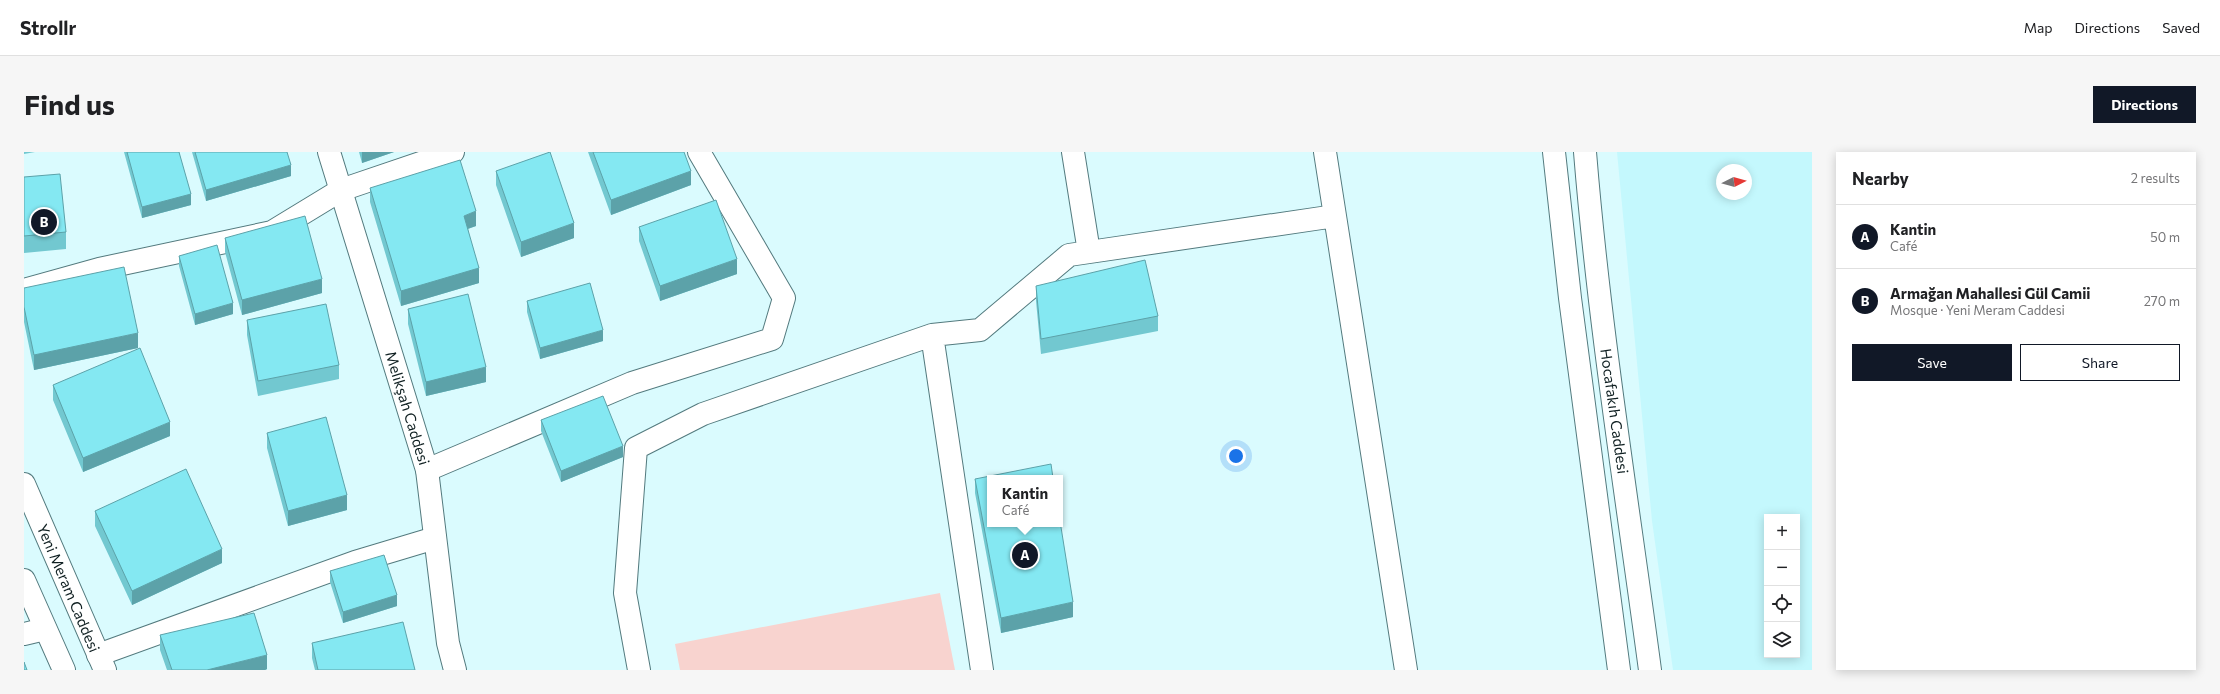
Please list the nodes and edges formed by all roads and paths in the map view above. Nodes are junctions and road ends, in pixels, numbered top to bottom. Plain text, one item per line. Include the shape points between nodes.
1 (329, 152) edge
2 (453, 152) edge
3 (699, 152) edge
4 (1073, 152) edge
5 (1325, 152) edge
6 (1554, 152) edge
7 (1585, 152) edge
8 (341, 190) junction
9 (1335, 216) junction
10 (1089, 252) junction
11 (24, 290) edge
12 (932, 335) junction
13 (427, 470) junction
14 (24, 484) edge
15 (435, 538) junction
16 (24, 580) edge
17 (45, 629) junction
18 (24, 634) edge
19 (101, 662) edge
20 (64, 670) edge
21 (454, 670) edge
22 (639, 670) edge
23 (982, 670) edge
24 (1406, 670) edge
25 (1619, 670) edge
26 (1650, 670) edge

1 - 8 street, Melikşah Caddesi
2 - 8 street
3 - 13 street via 784,298 772,339 632,383
4 - 10 street
5 - 9 street
6 - 25 street, Hocafakıh Caddesi via 1570,298
7 - 26 street, Hocafakıh Caddesi via 1602,312
8 - 11 street via 272,232 99,268
8 - 13 street, Melikşah Caddesi
9 - 10 street
9 - 24 street
10 - 12 street via 1069,255 980,330
12 - 22 street via 703,414 636,448 625,593
12 - 23 street
13 - 15 street, Melikşah Caddesi
14 - 19 street, Yeni Meram Caddesi
15 - 19 street via 355,562
15 - 21 street, Melikşah Caddesi via 448,643
16 - 17 street
17 - 18 street
17 - 20 street

